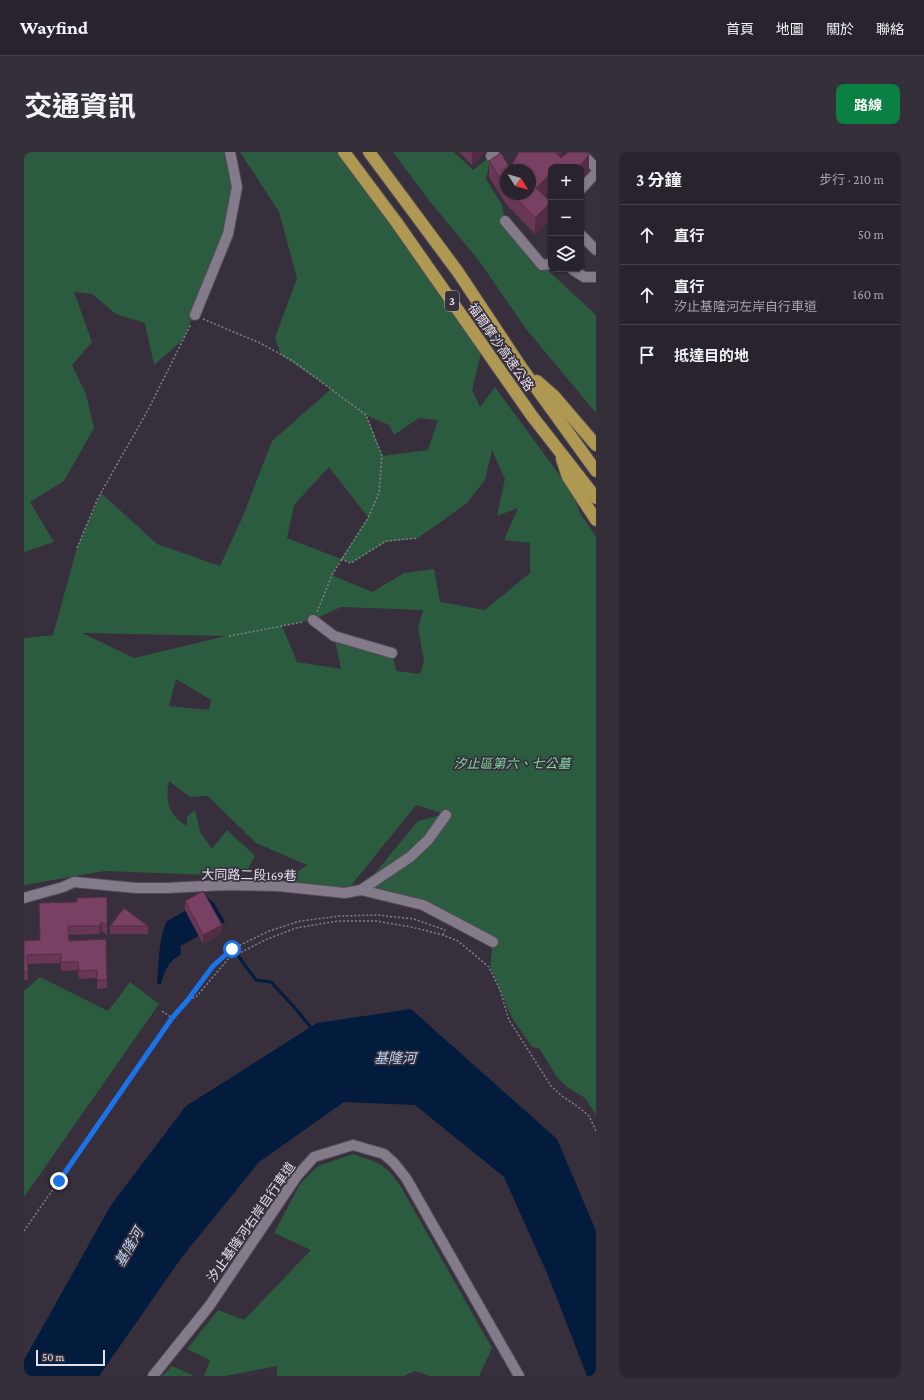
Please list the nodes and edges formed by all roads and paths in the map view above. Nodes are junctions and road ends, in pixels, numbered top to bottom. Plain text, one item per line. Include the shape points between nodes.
1 (230, 152) edge
2 (344, 152) edge
3 (369, 152) edge
4 (580, 152) edge
5 (596, 168) edge
6 (596, 173) edge
7 (584, 186) edge
8 (505, 221) dead end
9 (582, 236) edge
10 (596, 250) edge
11 (548, 264) edge
12 (576, 272) edge
13 (596, 277) edge
14 (195, 315) junction
15 (521, 366) junction
16 (596, 445) edge
17 (559, 450) junction
18 (596, 471) edge
19 (596, 498) edge
20 (596, 520) edge
21 (418, 538) dead end
22 (77, 548) dead end
23 (341, 559) junction
24 (313, 620) junction
25 (229, 636) dead end
26 (392, 653) dead end
27 (446, 815) dead end
28 (361, 890) junction
29 (24, 898) edge
30 (443, 935) junction
31 (494, 942) dead end
32 (187, 1001) junction
33 (162, 1011) dead end
34 (172, 1018) junction
35 (596, 1131) edge
36 (24, 1231) edge
37 (153, 1376) edge
38 (519, 1376) edge

1 - 14 street via 237,188 228,234
2 - 17 highway, 福爾摩沙高速公路 / 3 via 532,416
3 - 15 highway, 福爾摩沙高速公路 / 3 via 458,272
4 - 5 street
6 - 7 street
8 - 11 street via 542,265
9 - 10 street
12 - 13 street via 584,277
14 - 22 path via 148,410 98,498
14 - 23 path via 260,343 293,361 366,415 382,456 379,493 368,518
15 - 16 highway via 554,396
15 - 18 highway, 福爾摩沙高速公路 / 3
17 - 19 highway, 福爾摩沙高速公路 / 3
17 - 20 highway via 568,477
21 - 23 path via 386,542 351,562
23 - 24 path
24 - 25 path
24 - 26 street via 334,636
27 - 28 street, 大同路二段169巷 via 428,840 410,857
28 - 29 street, 大同路二段169巷 via 345,893 278,886 225,885 136,888 74,882
28 - 31 street via 422,905
30 - 32 path via 376,921 338,921 296,928 228,959 197,996
30 - 32 path via 445,930 414,919 377,915 300,921 269,930 232,949 213,966
30 - 35 path via 458,942 489,967 500,990 509,1020 551,1086 588,1116
32 - 34 path
33 - 34 path
34 - 36 path
37 - 38 street, 汐止基隆河右岸自行車道 via 210,1305 296,1176 314,1158 353,1145 384,1154 406,1178

